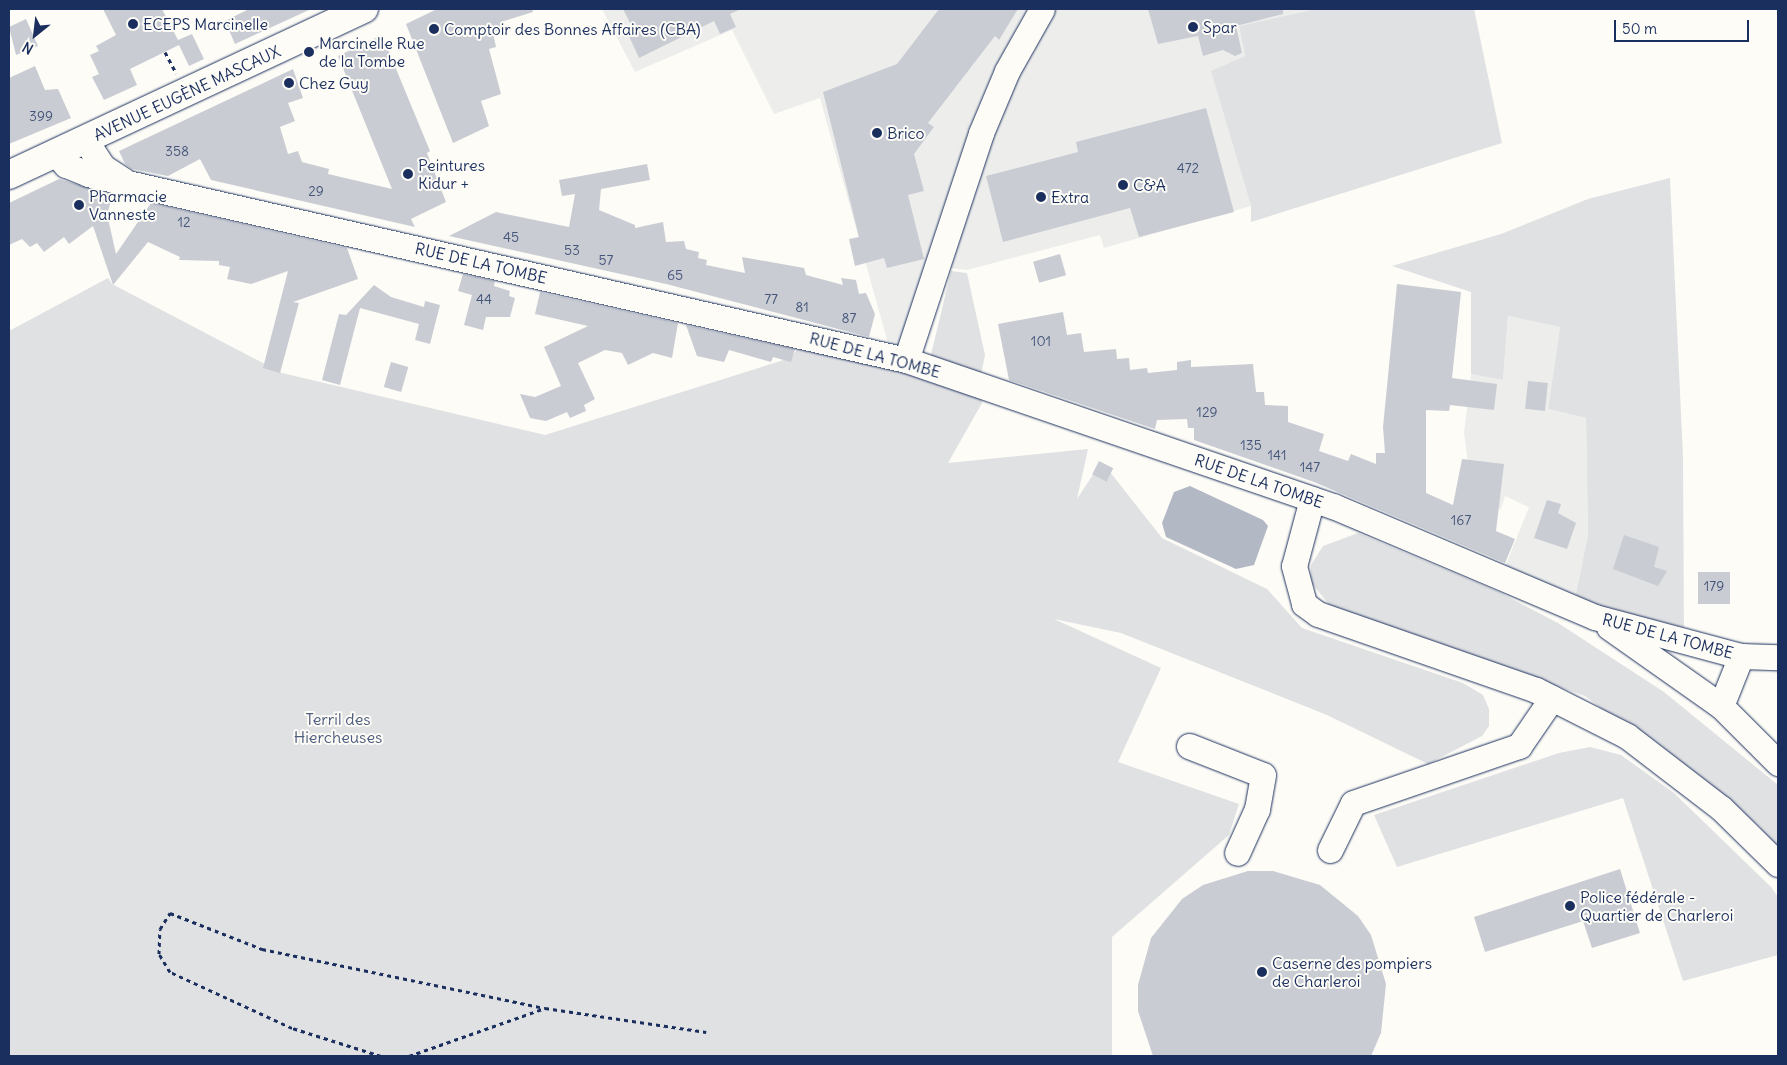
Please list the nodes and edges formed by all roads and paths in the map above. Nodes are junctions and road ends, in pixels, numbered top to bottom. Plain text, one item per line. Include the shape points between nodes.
1 (364, 9) edge
2 (1042, 9) edge
3 (86, 141) junction
4 (56, 154) junction
5 (9, 175) edge
6 (128, 182) junction
7 (906, 360) junction
8 (1312, 499) junction
9 (1595, 617) junction
10 (1741, 656) junction
11 (1778, 657) edge
12 (1552, 698) junction
13 (1721, 706) junction
14 (1189, 746) dead end
15 (1778, 763) edge
16 (1330, 850) dead end
17 (1238, 853) dead end
18 (1778, 864) edge
19 (545, 1008) junction
20 (706, 1032) dead end
21 (381, 1056) edge
22 (409, 1056) edge

1 - 3 main road, AVENUE EUGÈNE MASCAUX
2 - 7 street via 1007,71 981,133
3 - 4 main road, AVENUE EUGÈNE MASCAUX
3 - 6 street, RUE DE LA TOMBE via 103,167
4 - 5 main road, AVENUE EUGÈNE MASCAUX
4 - 6 street, RUE DE LA TOMBE via 66,165 88,174
6 - 7 street, RUE DE LA TOMBE
7 - 8 street, RUE DE LA TOMBE
8 - 9 street, RUE DE LA TOMBE
8 - 12 street via 1294,566 1304,604 1318,614
9 - 10 street, RUE DE LA TOMBE
9 - 13 street, RUE DE LA TOMBE
10 - 11 street, RUE DE LA TOMBE
10 - 13 street, RUE DE LA TOMBE
12 - 16 street via 1519,746 1353,803
12 - 18 street via 1627,736 1721,808
13 - 15 street
14 - 17 street via 1264,775 1257,809
19 - 20 path
19 - 21 path via 262,948 170,913 160,929 159,954 170,972 292,1028
19 - 22 path

